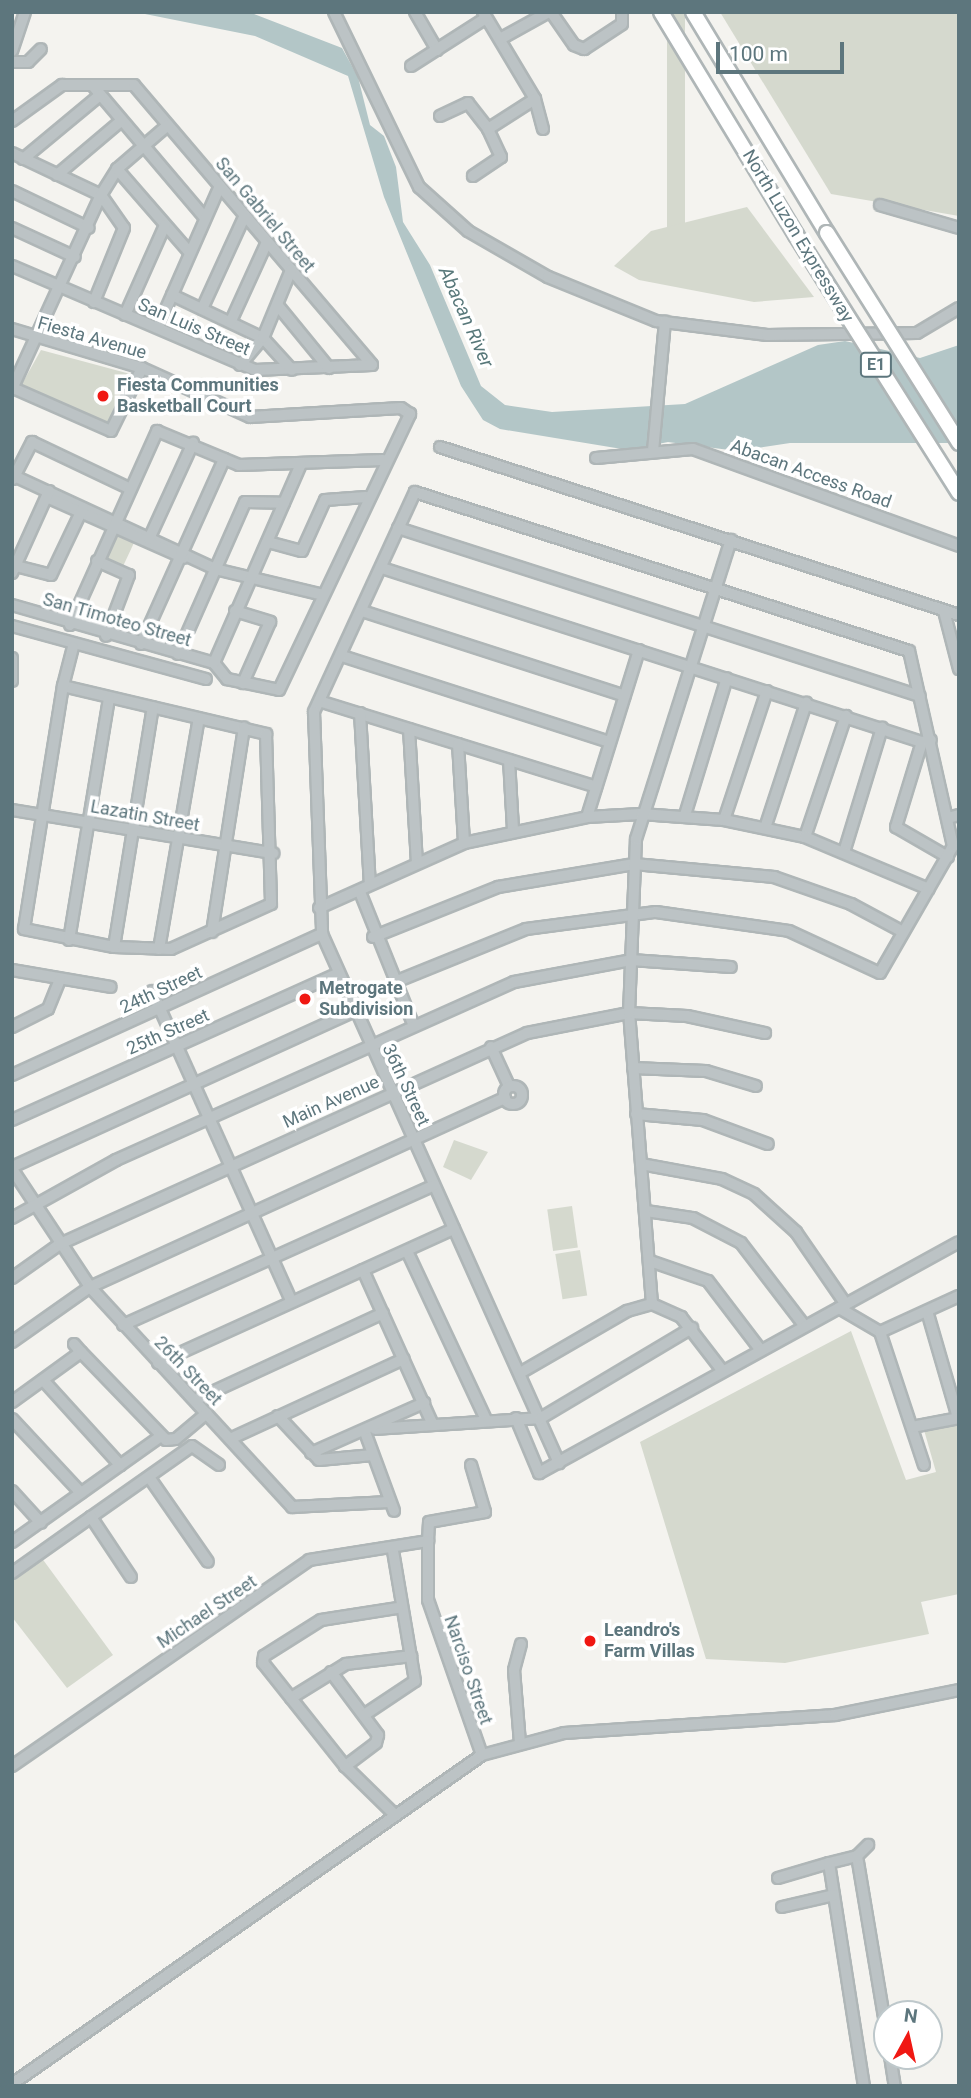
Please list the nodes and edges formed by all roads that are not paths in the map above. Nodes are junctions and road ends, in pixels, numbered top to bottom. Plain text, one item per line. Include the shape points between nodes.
1 (25, 12) edge
2 (334, 12) edge
3 (415, 12) edge
4 (550, 12) edge
5 (622, 12) edge
6 (662, 12) edge
7 (693, 12) edge
8 (484, 15) edge
9 (500, 39) junction
10 (41, 50) dead end
11 (437, 50) junction
12 (12, 51) edge
13 (12, 62) edge
14 (411, 66) dead end
15 (97, 91) junction
16 (535, 99) junction
17 (440, 116) dead end
18 (12, 121) edge
19 (121, 121) junction
20 (168, 125) junction
21 (488, 129) junction
22 (543, 130) dead end
23 (144, 146) junction
24 (12, 153) edge
25 (23, 159) junction
26 (117, 169) junction
27 (57, 175) junction
28 (473, 177) dead end
29 (220, 186) junction
30 (12, 191) edge
31 (101, 195) junction
32 (880, 205) dead end
33 (245, 215) junction
34 (205, 218) junction
35 (165, 225) junction
36 (12, 228) edge
37 (89, 228) junction
38 (959, 228) edge
39 (267, 242) junction
40 (190, 253) junction
41 (75, 257) junction
42 (12, 266) edge
43 (291, 270) junction
44 (61, 287) junction
45 (172, 295) junction
46 (94, 302) junction
47 (279, 307) junction
48 (959, 307) edge
49 (202, 309) junction
50 (125, 315) junction
51 (231, 321) junction
52 (665, 322) junction
53 (158, 327) junction
54 (12, 329) edge
55 (12, 337) edge
56 (263, 338) junction
57 (35, 343) junction
58 (240, 365) junction
59 (372, 365) joint
60 (329, 368) junction
61 (292, 370) junction
62 (141, 371) junction
63 (13, 388) edge
64 (193, 443) junction
65 (959, 443) edge
66 (440, 447) dead end
67 (653, 449) junction
68 (596, 458) dead end
69 (224, 460) junction
70 (383, 460) junction
71 (301, 464) junction
72 (13, 478) edge
73 (130, 488) junction
74 (48, 494) junction
75 (959, 494) edge
76 (366, 497) junction
77 (284, 503) junction
78 (82, 510) junction
79 (113, 523) junction
80 (398, 528) junction
81 (148, 539) junction
82 (731, 540) junction
83 (268, 542) junction
84 (957, 545) edge
85 (184, 556) junction
86 (97, 561) junction
87 (13, 568) edge
88 (382, 568) junction
89 (215, 569) junction
90 (252, 576) junction
91 (715, 587) junction
92 (323, 595) junction
93 (12, 604) edge
94 (235, 611) junction
95 (362, 611) junction
96 (944, 611) junction
97 (959, 615) edge
98 (70, 625) junction
99 (702, 625) junction
100 (12, 626) edge
101 (106, 636) junction
102 (141, 645) junction
103 (72, 647) junction
104 (639, 650) junction
105 (178, 654) junction
106 (957, 655) edge
107 (342, 656) junction
108 (13, 659) edge
109 (214, 663) junction
110 (688, 666) junction
111 (959, 669) edge
112 (727, 678) junction
113 (206, 679) dead end
114 (12, 681) edge
115 (243, 683) junction
116 (63, 686) junction
117 (767, 691) junction
118 (625, 696) junction
119 (920, 696) junction
120 (109, 698) junction
121 (322, 702) junction
122 (806, 703) junction
123 (153, 707) junction
124 (360, 713) junction
125 (846, 716) junction
126 (199, 718) junction
127 (244, 727) junction
128 (883, 728) junction
129 (408, 729) junction
130 (927, 741) junction
131 (610, 742) junction
132 (458, 744) junction
133 (509, 760) junction
134 (596, 787) junction
135 (12, 810) edge
136 (641, 814) junction
137 (43, 815) junction
138 (959, 815) edge
139 (685, 816) junction
140 (587, 817) junction
141 (948, 818) junction
142 (724, 820) junction
143 (89, 823) junction
144 (765, 828) junction
145 (135, 830) junction
146 (513, 830) junction
147 (178, 837) junction
148 (805, 837) junction
149 (464, 843) junction
150 (226, 846) junction
151 (845, 849) junction
152 (273, 853) junction
153 (948, 857) junction
154 (417, 863) junction
155 (634, 864) junction
156 (370, 884) junction
157 (929, 889) junction
158 (360, 892) junction
159 (320, 908) junction
160 (632, 913) junction
161 (212, 932) junction
162 (903, 932) junction
163 (322, 934) junction
164 (373, 937) junction
165 (69, 940) junction
166 (114, 947) junction
167 (159, 949) junction
168 (631, 960) junction
169 (731, 967) dead end
170 (12, 970) edge
171 (337, 974) junction
172 (60, 979) junction
173 (395, 982) junction
174 (111, 987) dead end
175 (152, 991) dead end
176 (160, 1008) junction
177 (354, 1011) junction
178 (629, 1013) junction
179 (412, 1024) junction
180 (12, 1027) edge
181 (765, 1033) dead end
182 (176, 1045) junction
183 (491, 1047) junction
184 (371, 1048) junction
185 (633, 1068) junction
186 (12, 1075) edge
187 (194, 1083) junction
188 (509, 1086) junction
189 (756, 1086) dead end
190 (393, 1091) junction
191 (505, 1098) junction
192 (636, 1114) junction
193 (12, 1120) edge
194 (210, 1120) junction
195 (414, 1141) junction
196 (768, 1144) dead end
197 (640, 1164) junction
198 (230, 1165) junction
199 (12, 1168) edge
200 (434, 1185) junction
201 (33, 1203) junction
202 (646, 1211) junction
203 (251, 1212) junction
204 (12, 1218) edge
205 (454, 1229) junction
206 (959, 1242) edge
207 (60, 1244) junction
208 (407, 1251) junction
209 (271, 1256) junction
210 (650, 1261) junction
211 (363, 1270) junction
212 (12, 1278) edge
213 (90, 1287) junction
214 (959, 1296) edge
215 (291, 1301) junction
216 (652, 1304) junction
217 (842, 1305) junction
218 (927, 1311) junction
219 (383, 1313) junction
220 (123, 1325) junction
221 (804, 1325) junction
222 (692, 1328) junction
223 (880, 1332) junction
224 (12, 1342) edge
225 (759, 1348) junction
226 (404, 1359) junction
227 (158, 1363) junction
228 (721, 1369) junction
229 (520, 1373) junction
230 (43, 1380) junction
231 (195, 1400) junction
232 (12, 1402) edge
233 (424, 1404) junction
234 (207, 1413) junction
235 (278, 1416) junction
236 (516, 1418) junction
237 (541, 1418) junction
238 (959, 1418) edge
239 (12, 1419) edge
240 (486, 1420) junction
241 (433, 1425) junction
242 (912, 1427) junction
243 (370, 1431) junction
244 (161, 1436) junction
245 (232, 1438) junction
246 (311, 1453) junction
247 (373, 1455) junction
248 (559, 1464) junction
249 (120, 1465) junction
250 (219, 1465) dead end
251 (471, 1465) dead end
252 (924, 1465) dead end
253 (149, 1477) junction
254 (12, 1491) edge
255 (81, 1493) junction
256 (91, 1517) junction
257 (41, 1523) junction
258 (428, 1541) junction
259 (12, 1542) edge
260 (393, 1551) junction
261 (208, 1562) dead end
262 (12, 1573) edge
263 (131, 1577) dead end
264 (398, 1608) junction
265 (521, 1644) dead end
266 (412, 1656) junction
267 (331, 1672) junction
268 (959, 1690) edge
269 (291, 1698) junction
270 (364, 1716) junction
271 (520, 1743) junction
272 (482, 1755) junction
273 (12, 1766) edge
274 (345, 1766) junction
275 (394, 1814) junction
276 (868, 1845) dead end
277 (857, 1856) junction
278 (829, 1863) junction
279 (778, 1878) dead end
280 (834, 1895) junction
281 (782, 1907) dead end
282 (881, 2000) edge
283 (12, 2084) edge
284 (864, 2086) edge

1 - 12 street
2 - 52 street via 405,164 435,208 548,277
3 - 11 street
4 - 5 street via 574,46 584,49 622,24
4 - 9 street
6 - 75 highway, North Luzon Expressway / E1, bridge
7 - 65 highway, North Luzon Expressway / E1, bridge
8 - 9 street
8 - 11 street
9 - 16 street
10 - 13 street via 28,62
11 - 14 street
15 - 18 street via 62,85
15 - 19 street
15 - 20 street, San Gabriel Street via 134,85
15 - 25 street
16 - 21 street
16 - 22 street
17 - 21 street via 468,103
19 - 23 street
19 - 27 street
20 - 23 street
20 - 29 street, San Gabriel Street
21 - 28 street via 501,157
23 - 26 street
23 - 34 street
24 - 25 street
25 - 27 street
26 - 31 street
26 - 35 street
27 - 31 street
29 - 33 street, San Gabriel Street
29 - 34 street
30 - 37 street
31 - 37 street
31 - 46 street via 125,232
32 - 38 street
33 - 39 street, San Gabriel Street
33 - 49 street
34 - 40 street
35 - 40 street
35 - 50 street
36 - 41 street
37 - 41 street
39 - 43 street, San Gabriel Street
39 - 51 street
40 - 45 street
41 - 44 street
42 - 44 street, San Luis Street
43 - 47 street
43 - 59 street, San Gabriel Street
44 - 46 street, San Luis Street
44 - 57 street
45 - 49 street
45 - 53 street
46 - 50 street, San Luis Street
47 - 56 street
47 - 60 street
48 - 52 street via 935,328 890,335 767,335
49 - 51 street
50 - 53 street, San Luis Street
51 - 56 street
52 - 67 street
53 - 58 street, San Luis Street
54 - 57 street, Fiesta Avenue
55 - 57 street, Fiesta Avenue
56 - 58 street
56 - 61 street
57 - 62 street, Fiesta Avenue
57 - 63 street
58 - 61 street, San Luis Street
59 - 60 street, San Luis Street
60 - 61 street, San Luis Street
62 - 63 street via 111,431
62 - 70 street, Fiesta Avenue via 249,420 408,411
64 - 69 street
64 - 73 street via 157,431
64 - 81 street
66 - 82 street
67 - 68 street, Abacan Access Road
67 - 84 street, Abacan Access Road via 692,449
69 - 71 street via 239,465
69 - 85 street
70 - 71 street
70 - 76 street
71 - 77 street
72 - 73 street via 34,442
72 - 74 street
73 - 79 street
74 - 78 street
74 - 87 street
76 - 83 street via 325,500 302,551
76 - 92 street
77 - 83 street
77 - 89 street via 245,502
78 - 79 street
78 - 87 street via 51,575
79 - 81 street
79 - 86 street
80 - 88 street, 36th Street
80 - 91 street, 36th Street via 415,492
80 - 99 street
81 - 85 street
82 - 91 street
82 - 96 street
83 - 90 street
85 - 89 street
85 - 102 street
86 - 98 street
86 - 101 street via 129,575
88 - 95 street, 36th Street
88 - 104 street
89 - 90 street
89 - 105 street
90 - 92 street
90 - 94 street
91 - 99 street
91 - 119 street via 909,651
92 - 115 street via 279,690
93 - 98 street, San Timoteo Street
94 - 109 street
94 - 115 street via 270,622
95 - 107 street, 36th Street
95 - 118 street
96 - 97 street
96 - 106 street
98 - 101 street, San Timoteo Street
99 - 110 street
99 - 119 street
100 - 103 street
101 - 102 street, San Timoteo Street
102 - 105 street, San Timoteo Street
103 - 113 street
103 - 116 street
104 - 110 street
104 - 118 street
105 - 109 street, San Timoteo Street
106 - 111 street
107 - 121 street, 36th Street
107 - 131 street
108 - 114 street
109 - 115 street via 225,678
110 - 112 street
110 - 136 street
112 - 117 street
112 - 139 street
116 - 120 street
116 - 137 street
117 - 122 street
117 - 142 street
118 - 131 street
119 - 130 street
120 - 123 street
120 - 143 street
121 - 124 street
121 - 159 street, 36th Street via 311,722
122 - 125 street
122 - 144 street
123 - 126 street
123 - 145 street
124 - 129 street
124 - 156 street
125 - 128 street
125 - 148 street
126 - 127 street
126 - 147 street
127 - 150 street
127 - 152 street via 263,731
128 - 130 street
128 - 151 street
129 - 132 street
129 - 154 street
130 - 141 street
130 - 153 street via 896,827
131 - 134 street
132 - 133 street
132 - 149 street
133 - 134 street
133 - 146 street
134 - 140 street
135 - 137 street, Lazatin Street
136 - 139 street
136 - 140 street
136 - 155 street
137 - 143 street, Lazatin Street
137 - 165 street via 24,929
138 - 141 street
139 - 142 street
140 - 146 street
141 - 153 street via 953,843
142 - 144 street
143 - 145 street, Lazatin Street
143 - 165 street
144 - 148 street
145 - 147 street, Lazatin Street
145 - 166 street
146 - 149 street
147 - 150 street, Lazatin Street
147 - 167 street
148 - 151 street
149 - 154 street
150 - 152 street, Lazatin Street
150 - 161 street
151 - 157 street
152 - 161 street via 271,904
153 - 157 street
154 - 156 street
155 - 160 street
155 - 162 street via 719,867 783,879
155 - 164 street via 498,887
156 - 158 street
157 - 162 street
158 - 159 street
158 - 164 street
159 - 163 street, 36th Street
160 - 162 street via 764,924 835,948 880,973
160 - 168 street
160 - 173 street via 526,929
161 - 167 street
163 - 171 street, 36th Street
163 - 176 street, 24th Street
164 - 173 street
165 - 166 street
166 - 167 street
168 - 169 street
168 - 178 street
168 - 179 street via 547,972
170 - 172 street
171 - 177 street, 36th Street
171 - 182 street, 25th Street
172 - 174 street
172 - 180 street via 48,1009
173 - 179 street
175 - 176 street
176 - 182 street
176 - 186 street, 24th Street
177 - 184 street, 36th Street
177 - 187 street
178 - 181 street, Main Avenue via 687,1016
178 - 183 street, Main Avenue via 554,1025
178 - 185 street
179 - 184 street
182 - 187 street
182 - 193 street, 25th Street
183 - 188 street
183 - 190 street, Main Avenue
184 - 190 street, 36th Street
184 - 194 street
185 - 189 street via 706,1070
185 - 192 street
187 - 194 street
187 - 199 street
188 - 191 street
188 - 191 street via 517,1087 522,1099 512,1104
190 - 195 street, 36th Street
190 - 198 street, Main Avenue
191 - 195 street
192 - 196 street via 703,1120
192 - 197 street
194 - 198 street
194 - 201 street
195 - 200 street, 36th Street
195 - 203 street
197 - 202 street
197 - 217 street via 701,1173 754,1194 796,1232
198 - 203 street
198 - 207 street, Main Avenue
199 - 201 street, 26th Street
200 - 205 street, 36th Street
200 - 209 street
201 - 204 street
201 - 207 street, 26th Street
202 - 210 street
202 - 221 street via 693,1218 741,1244
203 - 209 street
203 - 213 street
205 - 208 street
205 - 229 street, 36th Street
206 - 217 street
207 - 212 street, Main Avenue
207 - 213 street, 26th Street
208 - 211 street
208 - 240 street
209 - 215 street
209 - 220 street
210 - 216 street
210 - 225 street via 708,1281
211 - 215 street
211 - 219 street
213 - 220 street, 26th Street
213 - 224 street
214 - 218 street
215 - 227 street
216 - 222 street
216 - 229 street via 627,1311
217 - 221 street
217 - 223 street
218 - 223 street
218 - 238 street
219 - 226 street
219 - 231 street
220 - 227 street, 26th Street
221 - 225 street
222 - 228 street
222 - 237 street
223 - 242 street
225 - 228 street
226 - 233 street
226 - 235 street
227 - 231 street, 26th Street
228 - 248 street
229 - 237 street, 36th Street
230 - 232 street
230 - 244 street via 78,1348
230 - 249 street
231 - 234 street, 26th Street
233 - 241 street
233 - 243 street
234 - 244 street via 176,1439
234 - 245 street, 26th Street
235 - 245 street
235 - 246 street
236 - 237 street
236 - 240 street
236 - 248 street via 534,1472
237 - 248 street, 36th Street
238 - 242 street
239 - 255 street
240 - 241 street
241 - 243 street
242 - 252 street
243 - 246 street
243 - 247 street
244 - 249 street
245 - 247 street, 26th Street via 299,1511 392,1506
246 - 247 street via 319,1460
249 - 255 street
250 - 253 street via 194,1445
251 - 258 street via 485,1512 429,1522
253 - 256 street
253 - 261 street
254 - 257 street
255 - 257 street
256 - 262 street
256 - 263 street
257 - 259 street
258 - 260 street, Michael Street
258 - 272 street, Narciso Street via 431,1612
260 - 264 street
260 - 273 street, Michael Street via 309,1560
264 - 266 street
264 - 269 street via 321,1620 264,1656
265 - 271 street via 514,1671
266 - 267 street via 346,1664
266 - 270 street via 413,1684
267 - 269 street
267 - 270 street
268 - 271 street via 835,1715 564,1733
269 - 274 street
270 - 274 street via 378,1740
271 - 272 street
272 - 275 street
274 - 275 street
275 - 283 street via 169,1979
276 - 277 street
277 - 278 street
277 - 282 street
278 - 279 street
278 - 280 street
280 - 281 street
280 - 284 street

